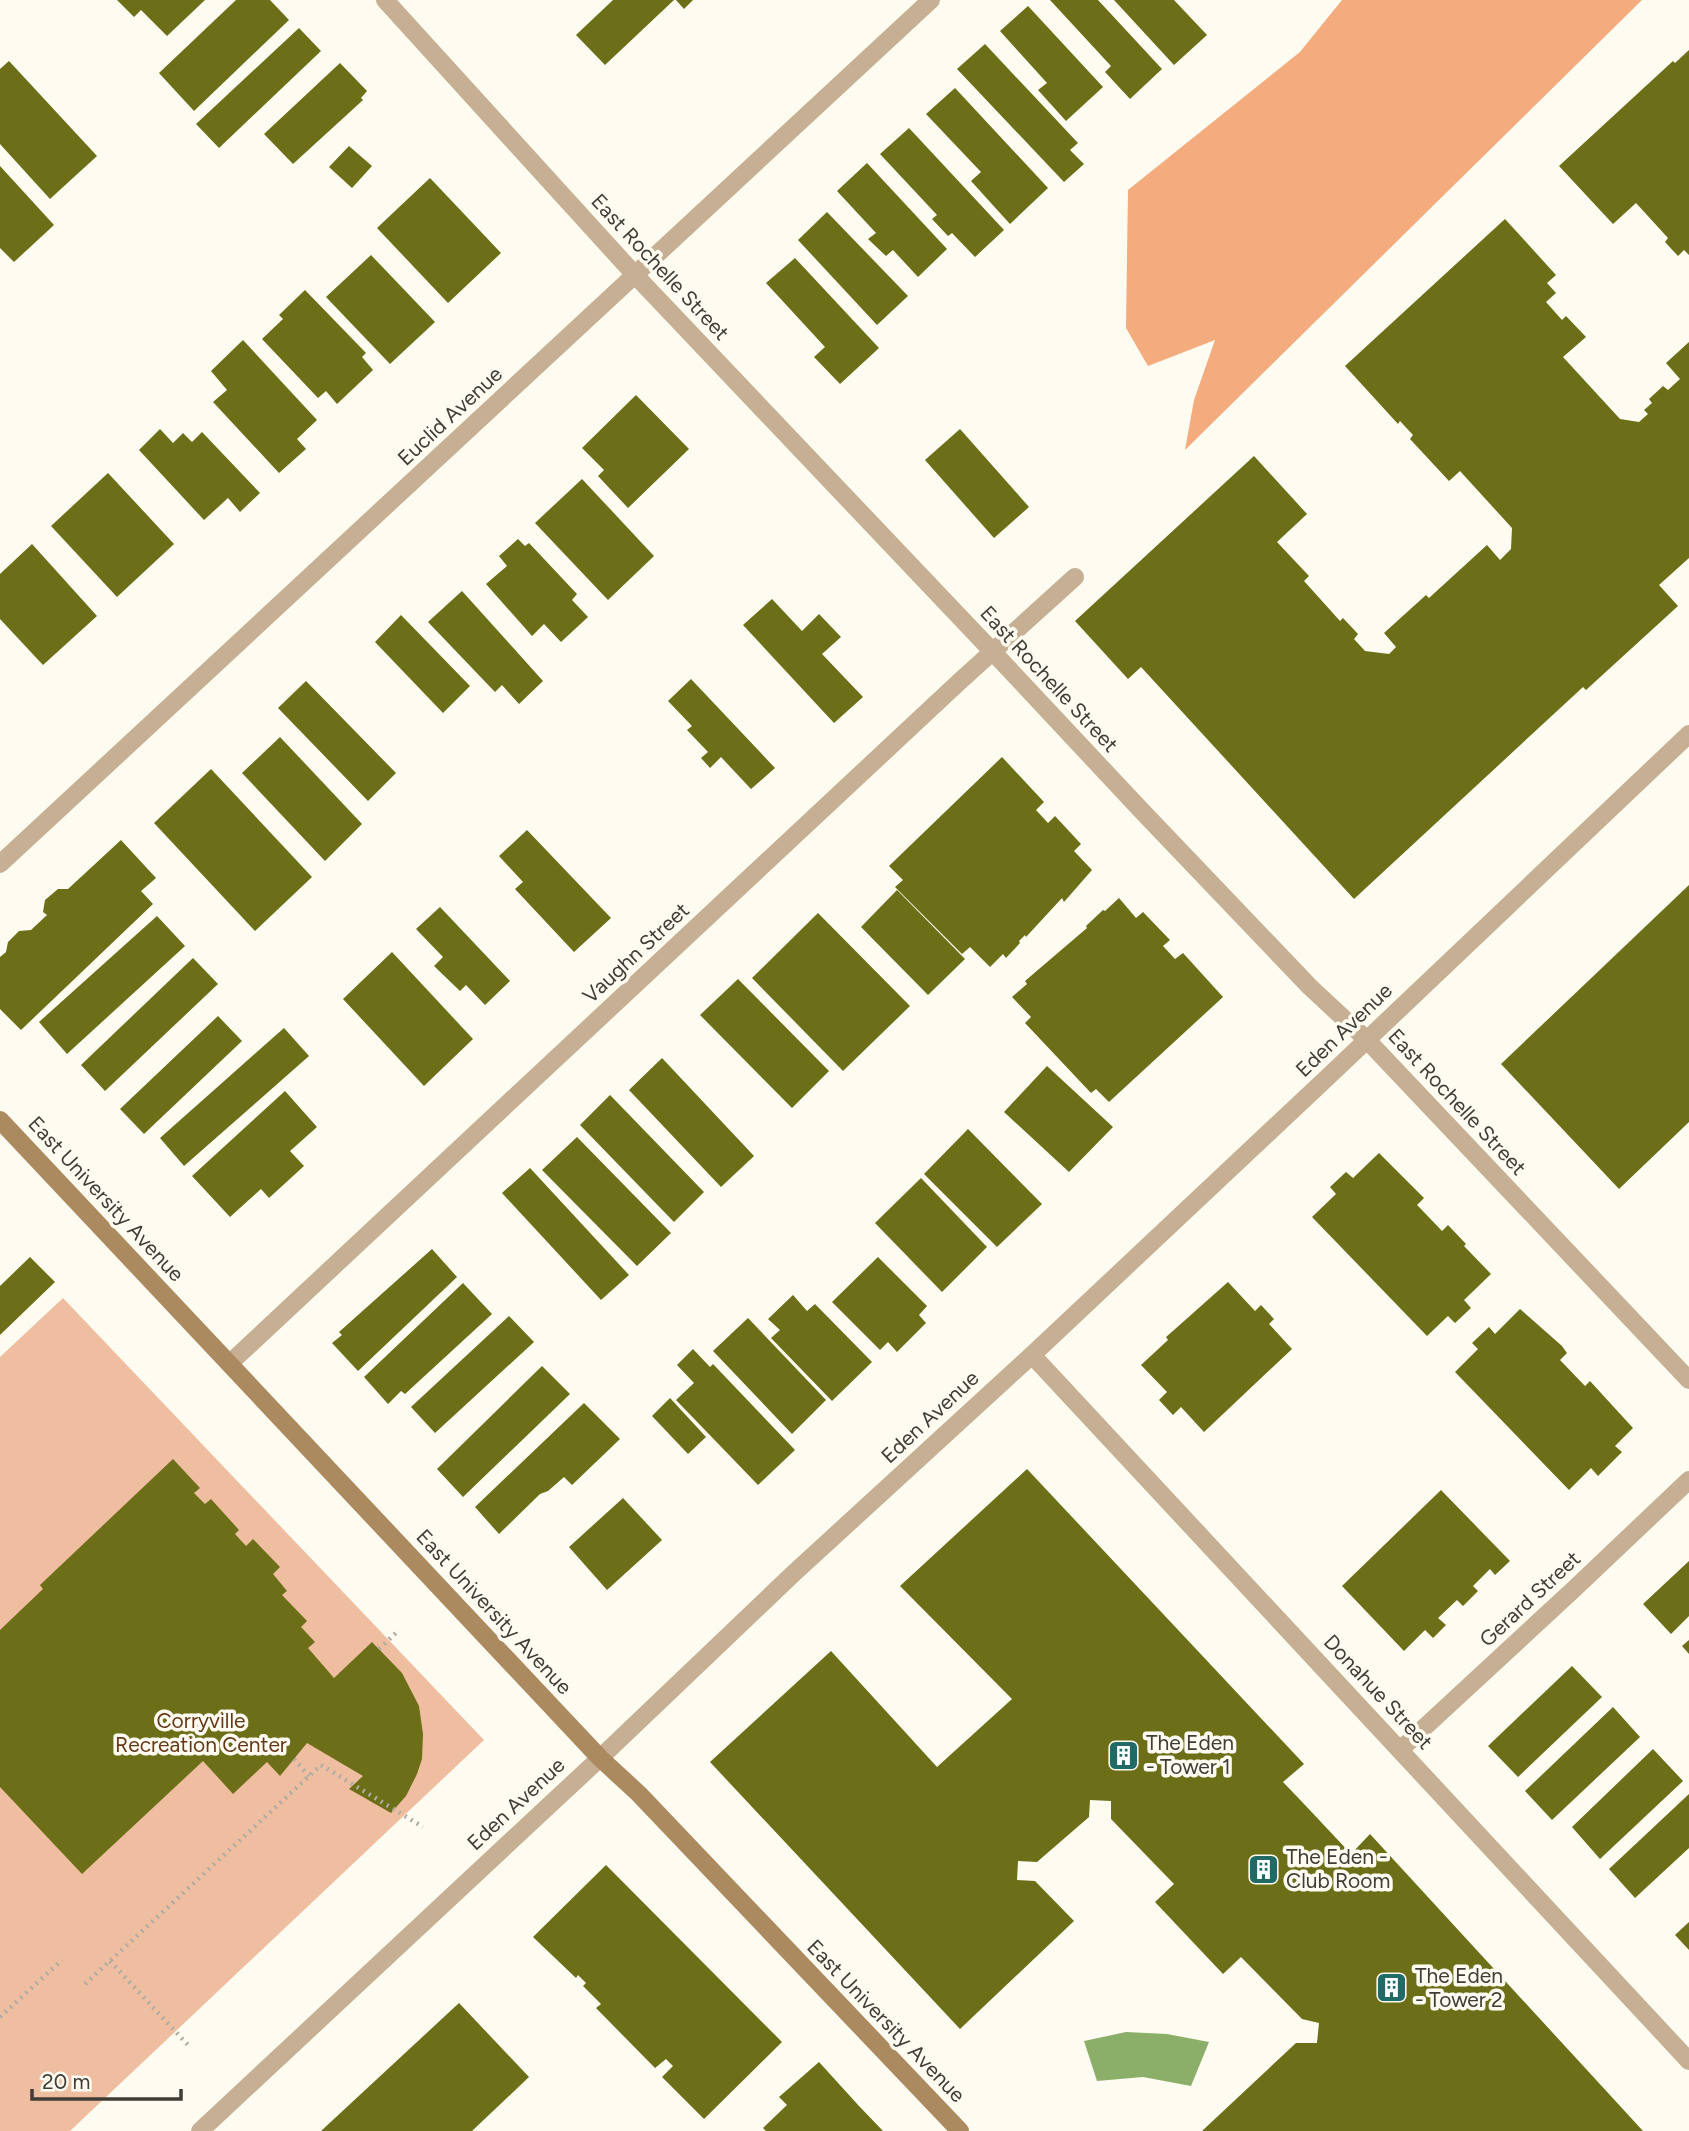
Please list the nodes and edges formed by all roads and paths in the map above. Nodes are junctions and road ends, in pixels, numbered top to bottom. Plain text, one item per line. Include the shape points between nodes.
1 (385, 0) edge
2 (931, 0) edge
3 (635, 275) junction
4 (1075, 577) dead end
5 (993, 652) junction
6 (1689, 734) edge
7 (0, 864) edge
8 (1367, 1040) junction
9 (0, 1120) edge
10 (1032, 1355) junction
11 (230, 1363) junction
12 (1689, 1380) edge
13 (1689, 1480) edge
14 (399, 1630) dead end
15 (379, 1649) dead end
16 (1401, 1749) junction
17 (600, 1758) junction
18 (294, 1759) dead end
19 (309, 1776) junction
20 (423, 1827) dead end
21 (62, 1960) dead end
22 (110, 1961) junction
23 (85, 1984) dead end
24 (0, 2017) edge
25 (188, 2045) dead end
26 (1689, 2061) edge
27 (200, 2131) edge
28 (960, 2131) edge

1 - 3 street, East Rochelle Street
2 - 3 street, Euclid Avenue
3 - 5 street, East Rochelle Street
3 - 7 street, Euclid Avenue
4 - 5 street, Vaughn Street
5 - 8 street, East Rochelle Street via 1310,987
5 - 11 street, Vaughn Street
6 - 8 street, Eden Avenue
8 - 10 street, Eden Avenue
8 - 12 street, East Rochelle Street
9 - 11 street, East University Avenue
10 - 16 street, Donahue Street
10 - 17 street, Eden Avenue
11 - 17 street, East University Avenue
13 - 16 street, Gerard Street
14 - 15 path
16 - 26 street, Donahue Street
17 - 27 street, Eden Avenue
17 - 28 street, East University Avenue
18 - 19 path
19 - 20 path via 321,1765
19 - 22 path
21 - 24 path
22 - 23 path
22 - 25 path

